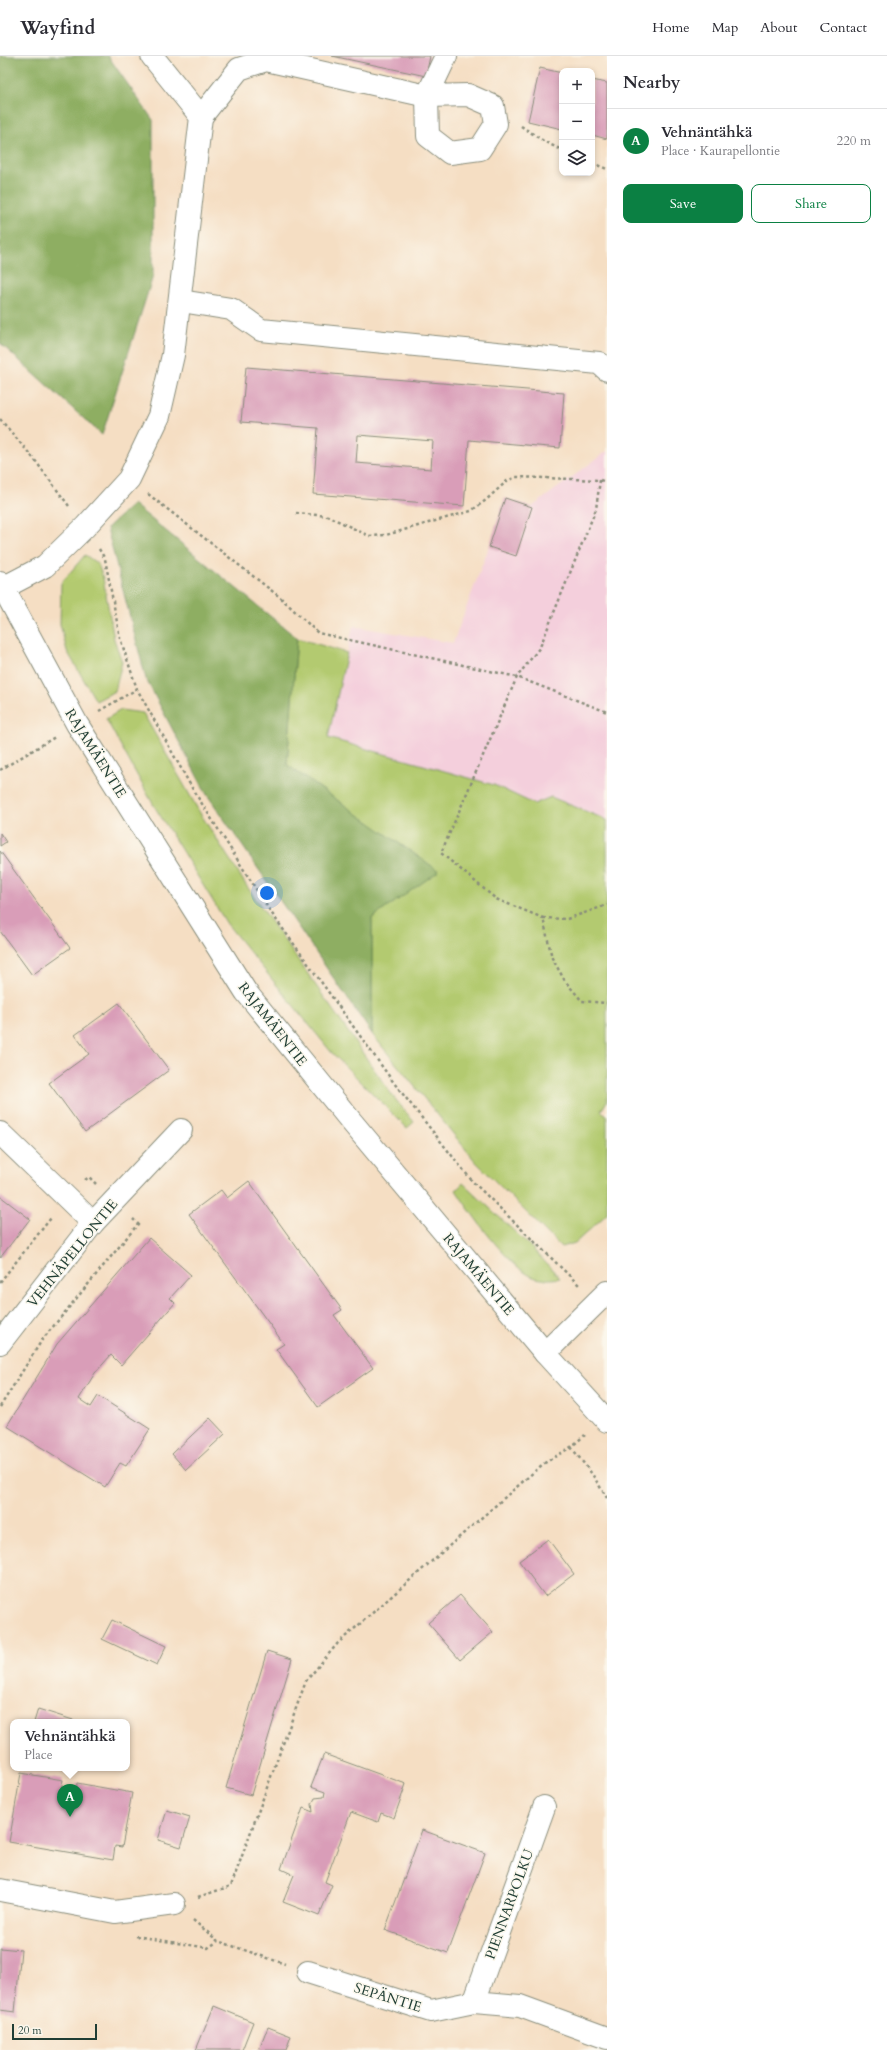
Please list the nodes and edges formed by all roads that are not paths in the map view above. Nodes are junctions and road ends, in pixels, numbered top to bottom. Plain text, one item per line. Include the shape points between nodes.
1 (152, 56) edge
2 (446, 56) edge
3 (426, 96) junction
4 (201, 117) junction
5 (181, 301) junction
6 (607, 370) edge
7 (1, 585) edge
8 (181, 1130) dead end
9 (0, 1133) edge
10 (93, 1223) junction
11 (602, 1298) edge
12 (0, 1343) edge
13 (545, 1352) junction
14 (606, 1420) edge
15 (544, 1807) dead end
16 (0, 1890) edge
17 (174, 1904) road end
18 (308, 1972) road end
19 (474, 2002) junction
20 (607, 2038) edge

1 - 4 street
2 - 3 street
3 - 3 street via 428,136 450,153 480,149 496,124 493,106 468,95
3 - 4 street via 266,60 239,70
4 - 5 street
5 - 6 street via 231,309 261,330 599,364
5 - 7 street via 173,355 159,416 129,479 85,527 44,566
7 - 13 street, RAJAMÄENTIE via 77,724 246,992
8 - 10 street, VEHNÄPELLONTIE
9 - 10 street
10 - 12 street, VEHNÄPELLONTIE
11 - 13 street
13 - 14 street, RAJAMÄENTIE
15 - 19 street, PIENNARPOLKU
16 - 17 street via 115,1912
18 - 19 street, SEPÄNTIE via 431,2011
19 - 20 street, SEPÄNTIE via 520,2006

